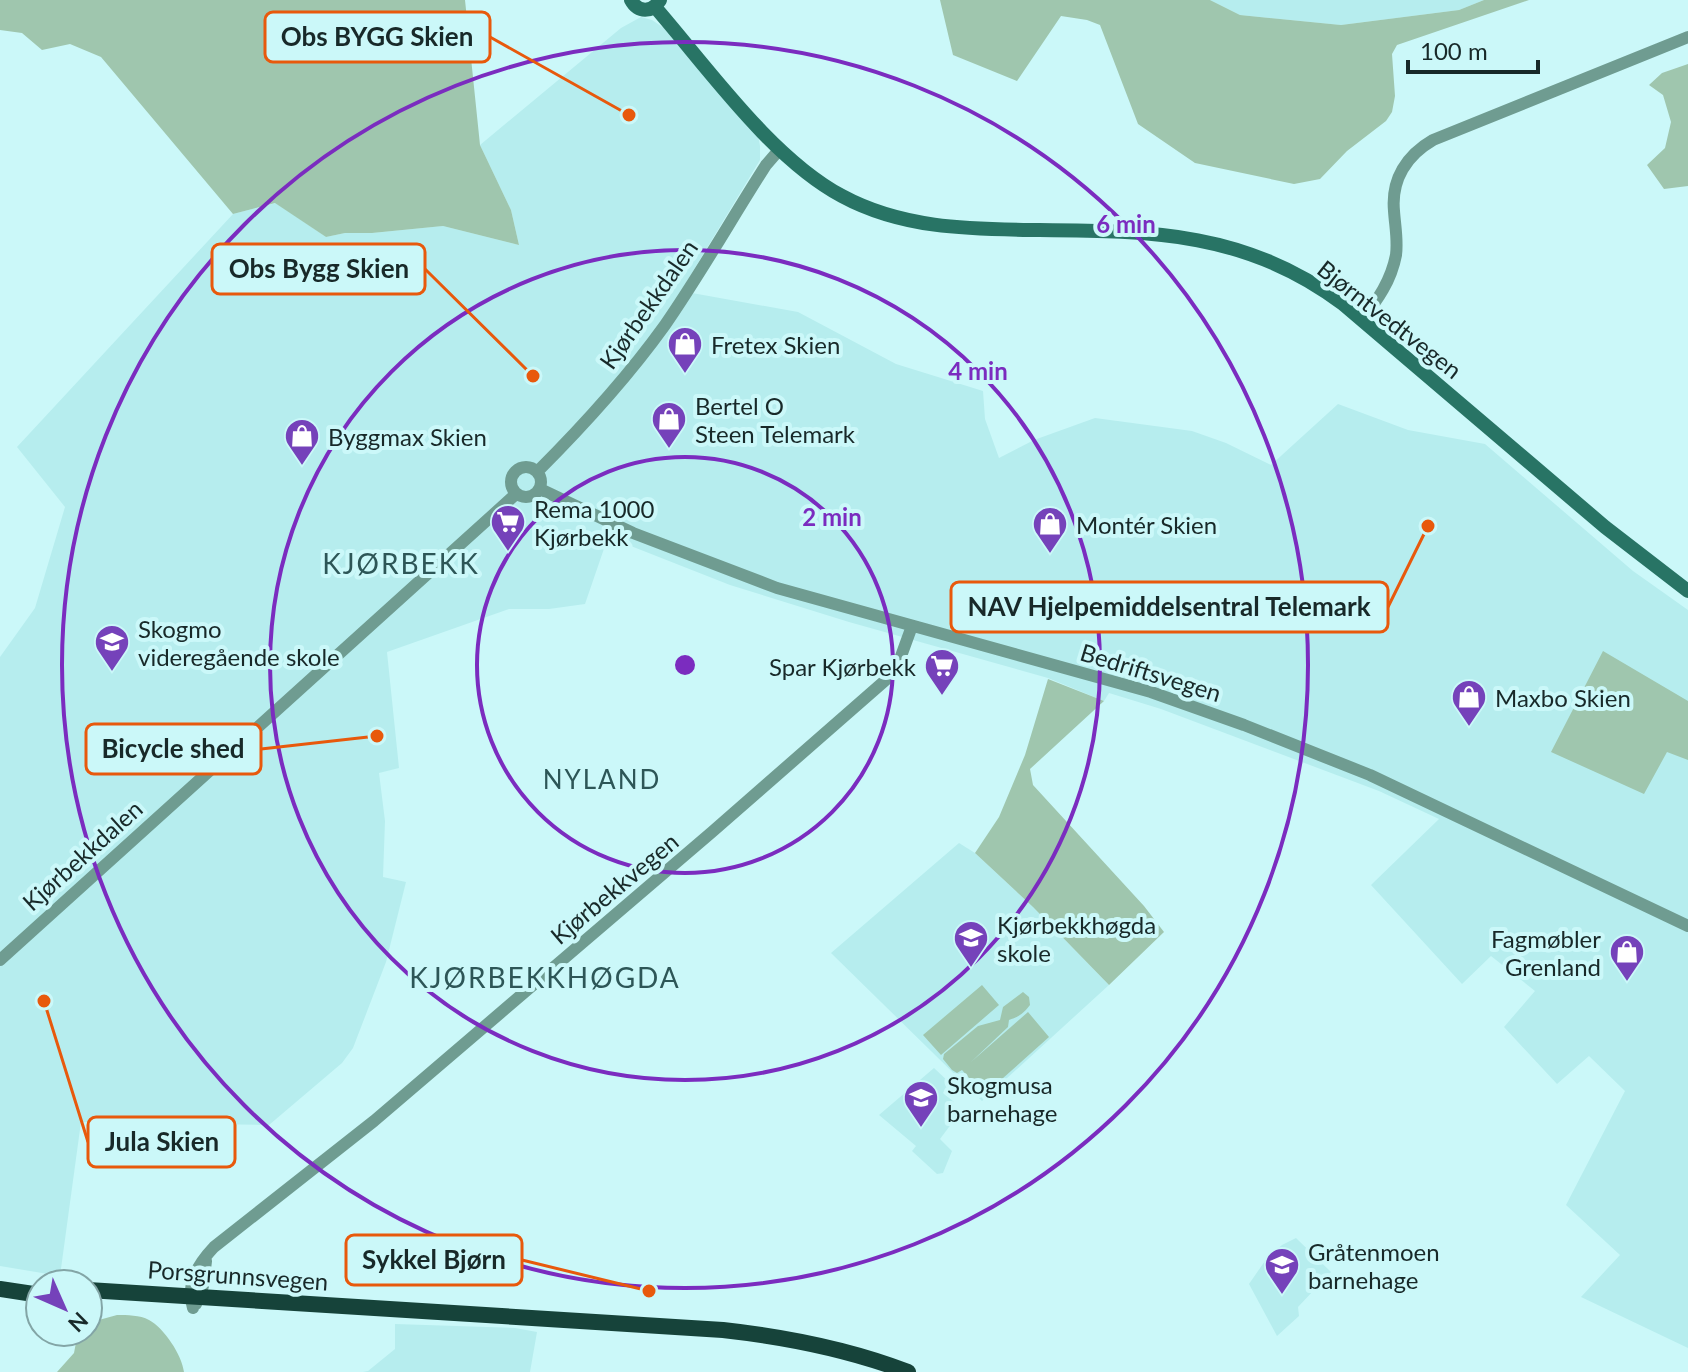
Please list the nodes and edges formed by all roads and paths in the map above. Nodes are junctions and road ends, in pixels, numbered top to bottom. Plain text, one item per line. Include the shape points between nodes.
1 (631, 0) edge
2 (658, 4) edge
3 (1688, 37) edge
4 (779, 150) junction
5 (1362, 320) junction
6 (537, 472) junction
7 (540, 489) junction
8 (516, 494) junction
9 (1688, 591) edge
10 (912, 626) junction
11 (1688, 926) edge
12 (0, 960) edge
13 (24, 1288) edge
14 (0, 1289) edge
15 (104, 1292) edge
16 (24, 1293) edge
17 (104, 1299) edge
18 (194, 1301) junction
19 (877, 1372) edge
20 (908, 1372) edge

1 - 2 main road via 641,10
2 - 4 main road, Bjørntvedtvegen
3 - 5 street via 1433,140 1412,155 1394,192 1397,243 1390,278
4 - 5 main road, Bjørntvedtvegen via 844,197 918,222 969,229 1158,234 1227,245 1293,272
4 - 6 street, Kjørbekkdalen via 646,351
5 - 9 main road, Bjørntvedtvegen
6 - 7 street
6 - 8 street via 529,467 515,472 511,481
7 - 8 street via 531,497
7 - 10 street, Bedriftsvegen via 741,576
8 - 12 street, Kjørbekkdalen
10 - 11 street, Bedriftsvegen via 1151,692 1325,756
10 - 18 street, Kjørbekkvegen via 896,667 879,686 374,1121 208,1254
13 - 14 highway
14 - 16 highway
15 - 18 highway, Porsgrunnsvegen
17 - 18 highway, Porsgrunnsvegen
18 - 19 highway, Porsgrunnsvegen via 703,1335 806,1352
18 - 20 highway, Porsgrunnsvegen via 723,1330 824,1347

